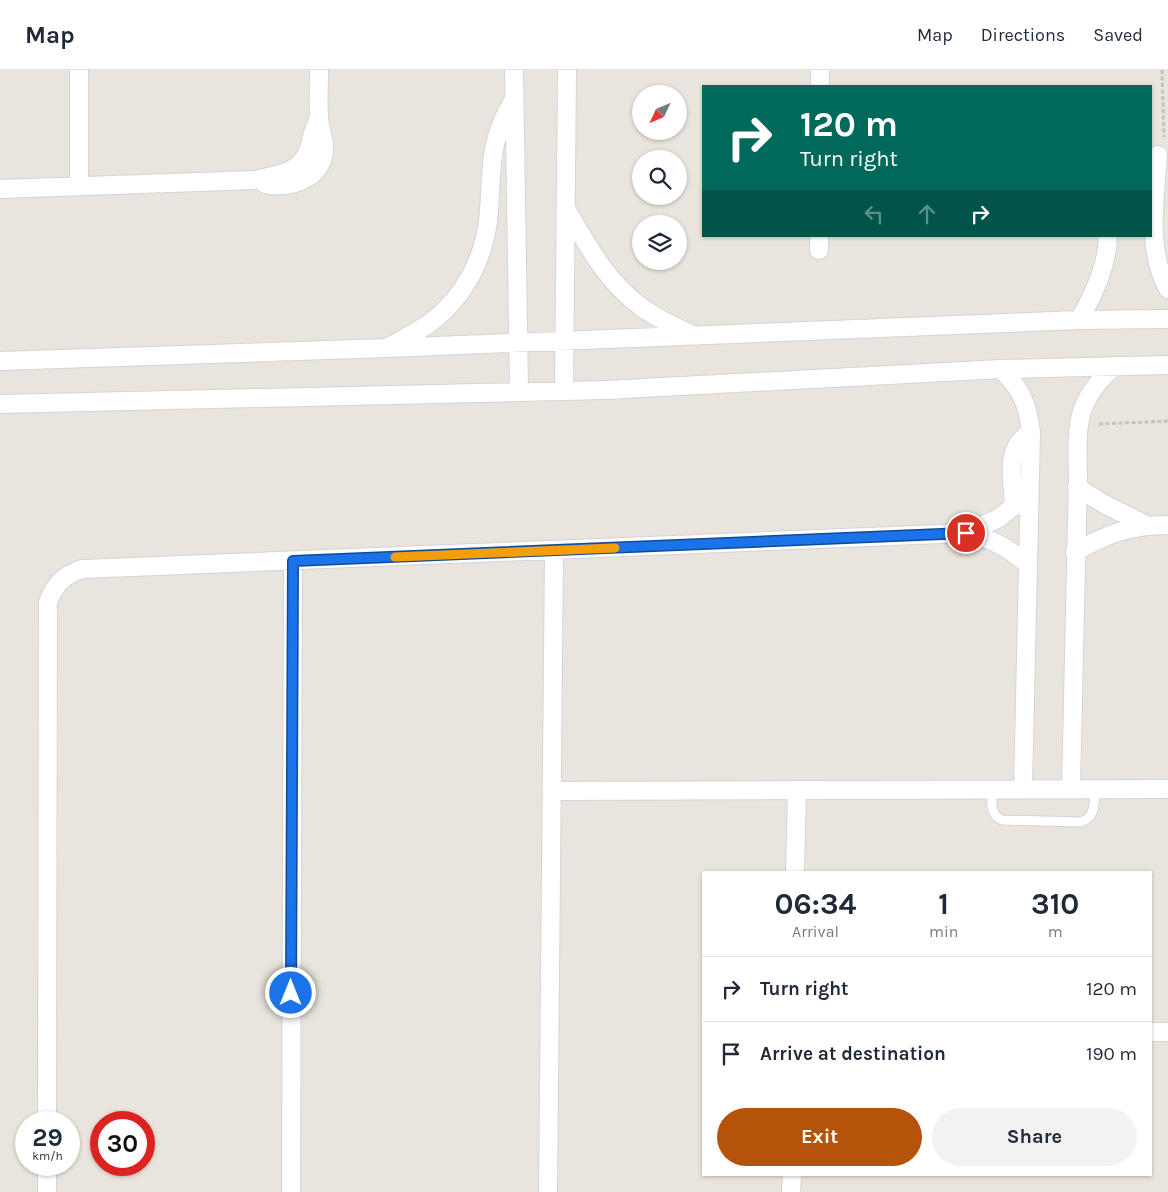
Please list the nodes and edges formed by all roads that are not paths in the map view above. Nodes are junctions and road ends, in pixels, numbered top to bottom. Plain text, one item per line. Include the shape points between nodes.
1 (79, 70) edge
2 (319, 70) edge
3 (514, 70) edge
4 (567, 70) edge
5 (820, 70) edge
6 (820, 85) edge
7 (514, 100) junction
8 (1160, 155) edge
9 (79, 186) junction
10 (0, 189) edge
11 (566, 209) junction
12 (1108, 237) edge
13 (1168, 289) edge
14 (1168, 319) edge
15 (1079, 320) junction
16 (693, 336) junction
17 (565, 341) junction
18 (518, 343) junction
19 (387, 348) junction
20 (0, 362) edge
21 (1168, 365) edge
22 (1115, 366) junction
23 (1001, 369) junction
24 (564, 390) junction
25 (519, 391) junction
26 (0, 404) edge
27 (1031, 432) junction
28 (1078, 487) junction
29 (1029, 492) junction
30 (1014, 507) junction
31 (1146, 525) junction
32 (1168, 525) edge
33 (966, 533) junction
34 (554, 550) junction
35 (1075, 552) junction
36 (293, 561) junction
37 (1028, 565) junction
38 (1023, 789) junction
39 (1071, 789) junction
40 (1096, 789) junction
41 (1168, 789) edge
42 (552, 790) junction
43 (796, 790) junction
44 (992, 790) junction
45 (795, 871) edge
46 (1152, 1032) edge
47 (1168, 1032) edge
48 (48, 1111) edge
49 (47, 1176) edge
50 (792, 1176) edge
51 (47, 1192) edge
52 (290, 1192) edge
53 (548, 1192) edge
54 (792, 1192) edge

1 - 9 street
2 - 9 street via 318,119 310,147 293,169 255,180
3 - 7 street
4 - 11 street
5 - 6 street
7 - 18 street
7 - 19 street via 498,129 494,144 487,231 475,268 443,312
8 - 13 street via 1155,248
9 - 10 street
11 - 16 street via 600,265 619,288 653,315
11 - 17 street
12 - 15 street via 1100,280
14 - 15 street
15 - 16 street
16 - 17 street
17 - 18 street
17 - 24 street
18 - 19 street
18 - 25 street
19 - 20 street
21 - 22 street
22 - 23 street
22 - 28 street via 1088,395 1081,413 1077,432
23 - 24 street
23 - 27 street via 1012,379 1026,404
24 - 25 street
25 - 26 street
27 - 29 street
27 - 30 street via 1019,441 1012,455
28 - 31 street
28 - 35 street
29 - 30 street
29 - 37 street
30 - 33 street via 999,518
31 - 32 street
31 - 35 street via 1116,532
33 - 34 street
33 - 37 street via 1000,543
34 - 36 street
34 - 42 street
35 - 39 street
36 - 48 street via 82,569 60,580 53,590 48,602
36 - 52 street
37 - 38 street
38 - 39 street
38 - 44 street
39 - 40 street
40 - 41 street
40 - 44 lane via 1093,812 1081,822 1002,820 992,810
42 - 43 street
42 - 53 street
43 - 44 street
43 - 45 street
46 - 47 street
49 - 51 street
50 - 54 street

